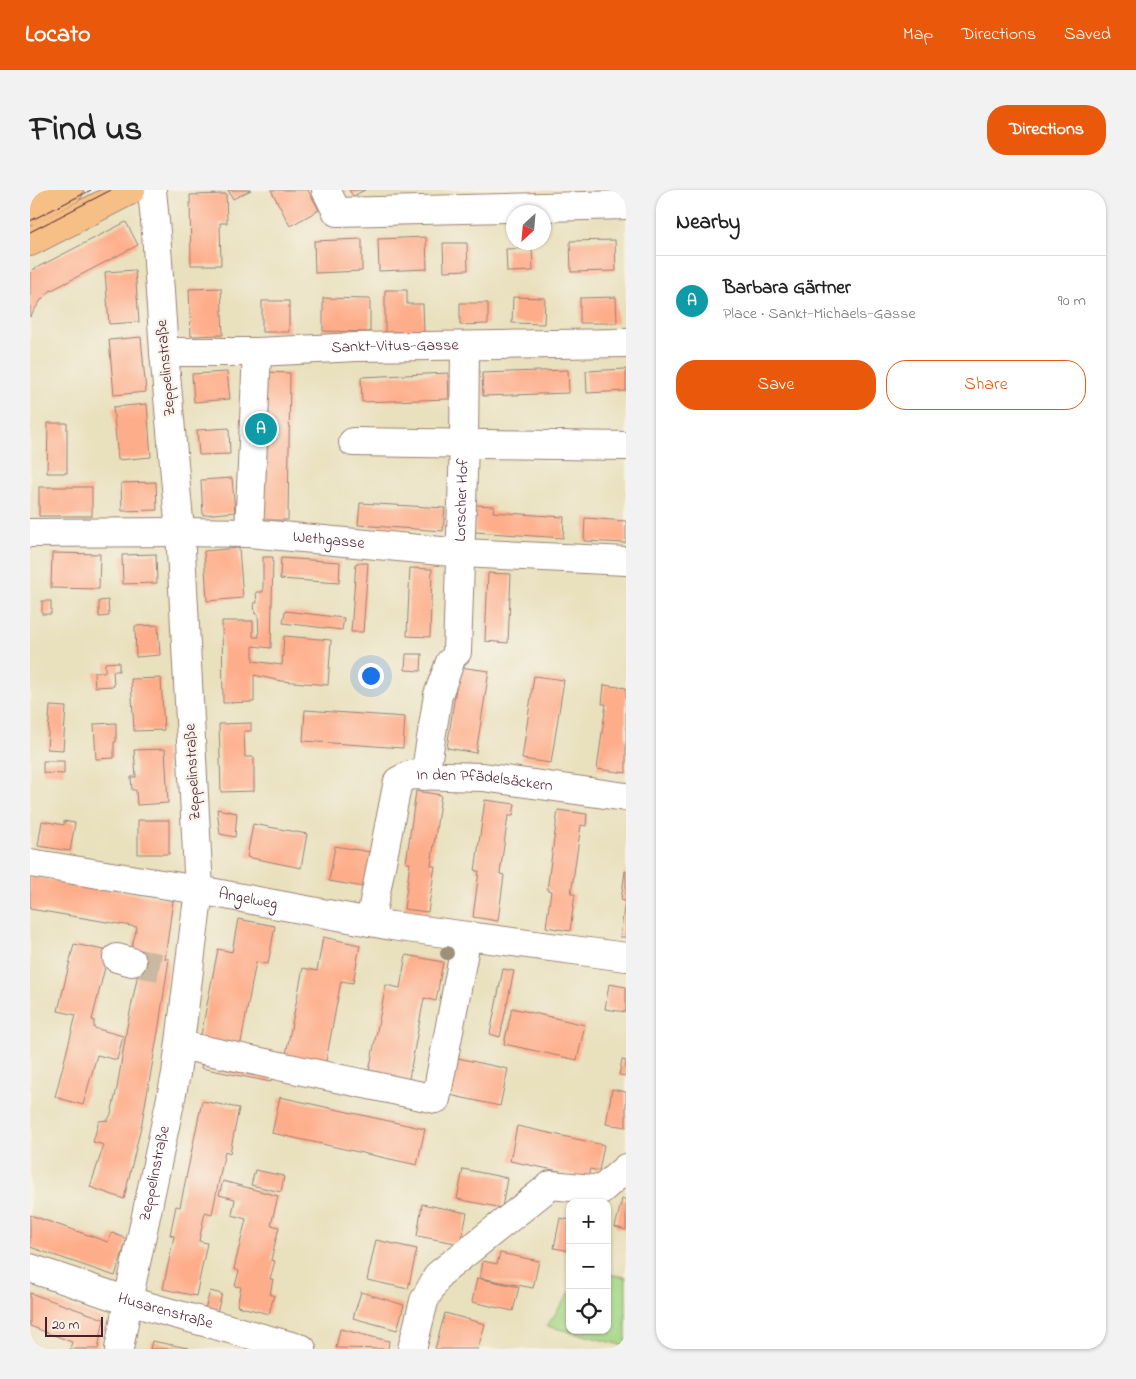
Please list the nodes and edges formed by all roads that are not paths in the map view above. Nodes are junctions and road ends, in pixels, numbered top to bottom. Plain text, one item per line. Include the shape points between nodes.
1 (69, 190) edge
2 (131, 190) edge
3 (152, 190) edge
4 (326, 190) edge
5 (589, 198) edge
6 (626, 205) edge
7 (30, 211) edge
8 (30, 242) edge
9 (626, 343) edge
10 (464, 347) junction
11 (164, 352) junction
12 (257, 352) junction
13 (353, 442) dead end
14 (464, 444) junction
15 (626, 446) edge
16 (180, 532) junction
17 (30, 533) edge
18 (249, 533) junction
19 (462, 553) junction
20 (626, 560) edge
21 (426, 776) junction
22 (626, 796) edge
23 (30, 863) edge
24 (199, 890) junction
25 (370, 922) junction
26 (467, 936) junction
27 (626, 957) edge
28 (180, 1045) junction
29 (626, 1168) edge
30 (599, 1196) edge
31 (533, 1200) junction
32 (566, 1205) edge
33 (30, 1268) edge
34 (128, 1301) junction
35 (119, 1349) edge
36 (302, 1349) edge
37 (412, 1349) edge

1 - 7 main road
2 - 8 main road
3 - 11 street, Zeppelinstraße
4 - 5 street via 337,212
5 - 6 street
9 - 10 street, Sankt-Vitus-Gasse
10 - 12 street, Sankt-Vitus-Gasse via 357,347
10 - 14 street, Lorscher Hof
11 - 12 street, Sankt-Vitus-Gasse
11 - 16 street, Zeppelinstraße
12 - 18 street
13 - 14 street
14 - 15 street
14 - 19 street, Lorscher Hof
16 - 17 street, Wethgasse
16 - 18 street, Wethgasse
16 - 24 street, Zeppelinstraße
18 - 19 street, Wethgasse
19 - 20 street, Wethgasse
19 - 21 street, Lorscher Hof via 453,657 438,695
21 - 22 street, In den Pfädelsäckern via 483,777
21 - 25 street, In den Pfädelsäckern via 410,774 398,781
23 - 24 street, Angelweg
24 - 25 street, Angelweg
24 - 28 street, Zeppelinstraße via 179,970
25 - 26 street, Angelweg
26 - 27 street, Angelweg
26 - 28 street via 436,1099
28 - 34 street, Zeppelinstraße
29 - 30 street
30 - 31 street via 551,1185
31 - 32 street
31 - 37 street via 438,1275 424,1301
33 - 34 street, Husarenstraße
34 - 35 street, Zeppelinstraße
34 - 36 street, Husarenstraße

